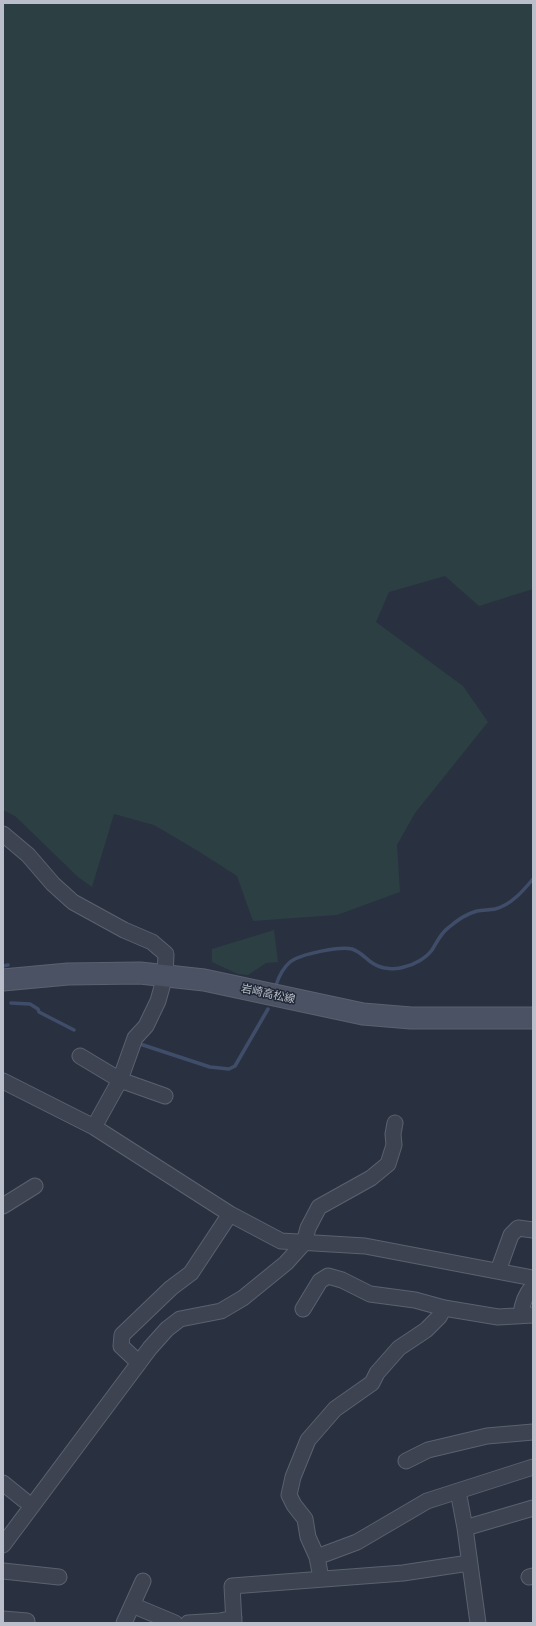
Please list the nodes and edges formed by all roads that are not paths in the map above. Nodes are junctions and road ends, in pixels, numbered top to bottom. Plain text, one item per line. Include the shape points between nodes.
1 (3, 834) edge
2 (165, 976) junction
3 (3, 980) edge
4 (533, 1018) edge
5 (80, 1056) dead end
6 (120, 1080) junction
7 (3, 1081) edge
8 (166, 1096) dead end
9 (395, 1123) dead end
10 (94, 1127) junction
11 (35, 1186) dead end
12 (3, 1206) edge
13 (230, 1214) junction
14 (533, 1230) edge
15 (304, 1243) junction
16 (498, 1271) junction
17 (533, 1278) edge
18 (533, 1286) edge
19 (444, 1308) junction
20 (303, 1310) dead end
21 (527, 1315) edge
22 (139, 1363) junction
23 (116, 1394) junction
24 (533, 1432) edge
25 (406, 1461) dead end
26 (533, 1467) edge
27 (3, 1483) edge
28 (458, 1491) junction
29 (24, 1500) junction
30 (533, 1508) edge
31 (3, 1528) edge
32 (465, 1528) junction
33 (3, 1546) edge
34 (317, 1557) junction
35 (469, 1563) junction
36 (3, 1570) edge
37 (58, 1577) dead end
38 (321, 1578) junction
39 (143, 1581) dead end
40 (132, 1605) junction
41 (3, 1619) edge
42 (234, 1620) edge
43 (28, 1621) dead end
44 (124, 1623) edge
45 (176, 1623) edge
46 (188, 1623) edge
47 (478, 1623) edge

1 - 2 street via 28,855 73,902 152,942 166,954
2 - 3 main road, 岩崎高松線 via 140,972 68,974
2 - 4 main road, 岩崎高松線 via 204,980 363,1014 411,1018
2 - 6 street via 158,1001 146,1026 136,1038
5 - 6 street
6 - 8 street
6 - 10 street
7 - 10 street
9 - 15 street via 394,1145 388,1164 371,1178 319,1207 308,1228
10 - 13 street
11 - 12 street
13 - 15 street via 281,1242
13 - 22 street via 191,1273 171,1288 122,1335 121,1346
14 - 16 street via 518,1228 511,1235
15 - 16 street via 365,1246
15 - 22 street via 286,1263 243,1298 221,1311 180,1319 167,1329
16 - 17 street
18 - 21 street via 526,1294 522,1305
19 - 20 street via 416,1300 370,1294 328,1276 320,1281
19 - 21 street via 498,1317
19 - 34 street via 426,1330 399,1348 377,1373 372,1383 335,1409 308,1440 293,1477 289,1495 305,1519 308,1537
22 - 23 street
23 - 29 street via 111,1389
23 - 33 street
24 - 25 street via 487,1436 428,1450
26 - 28 street
27 - 29 street
28 - 32 street
28 - 34 street via 427,1501 357,1542
29 - 31 street
30 - 32 street
32 - 35 street
34 - 38 street
35 - 38 street via 403,1573
35 - 47 street
36 - 37 street
38 - 42 street via 232,1586
39 - 40 street
40 - 44 street
40 - 45 street
41 - 43 street
42 - 46 street

